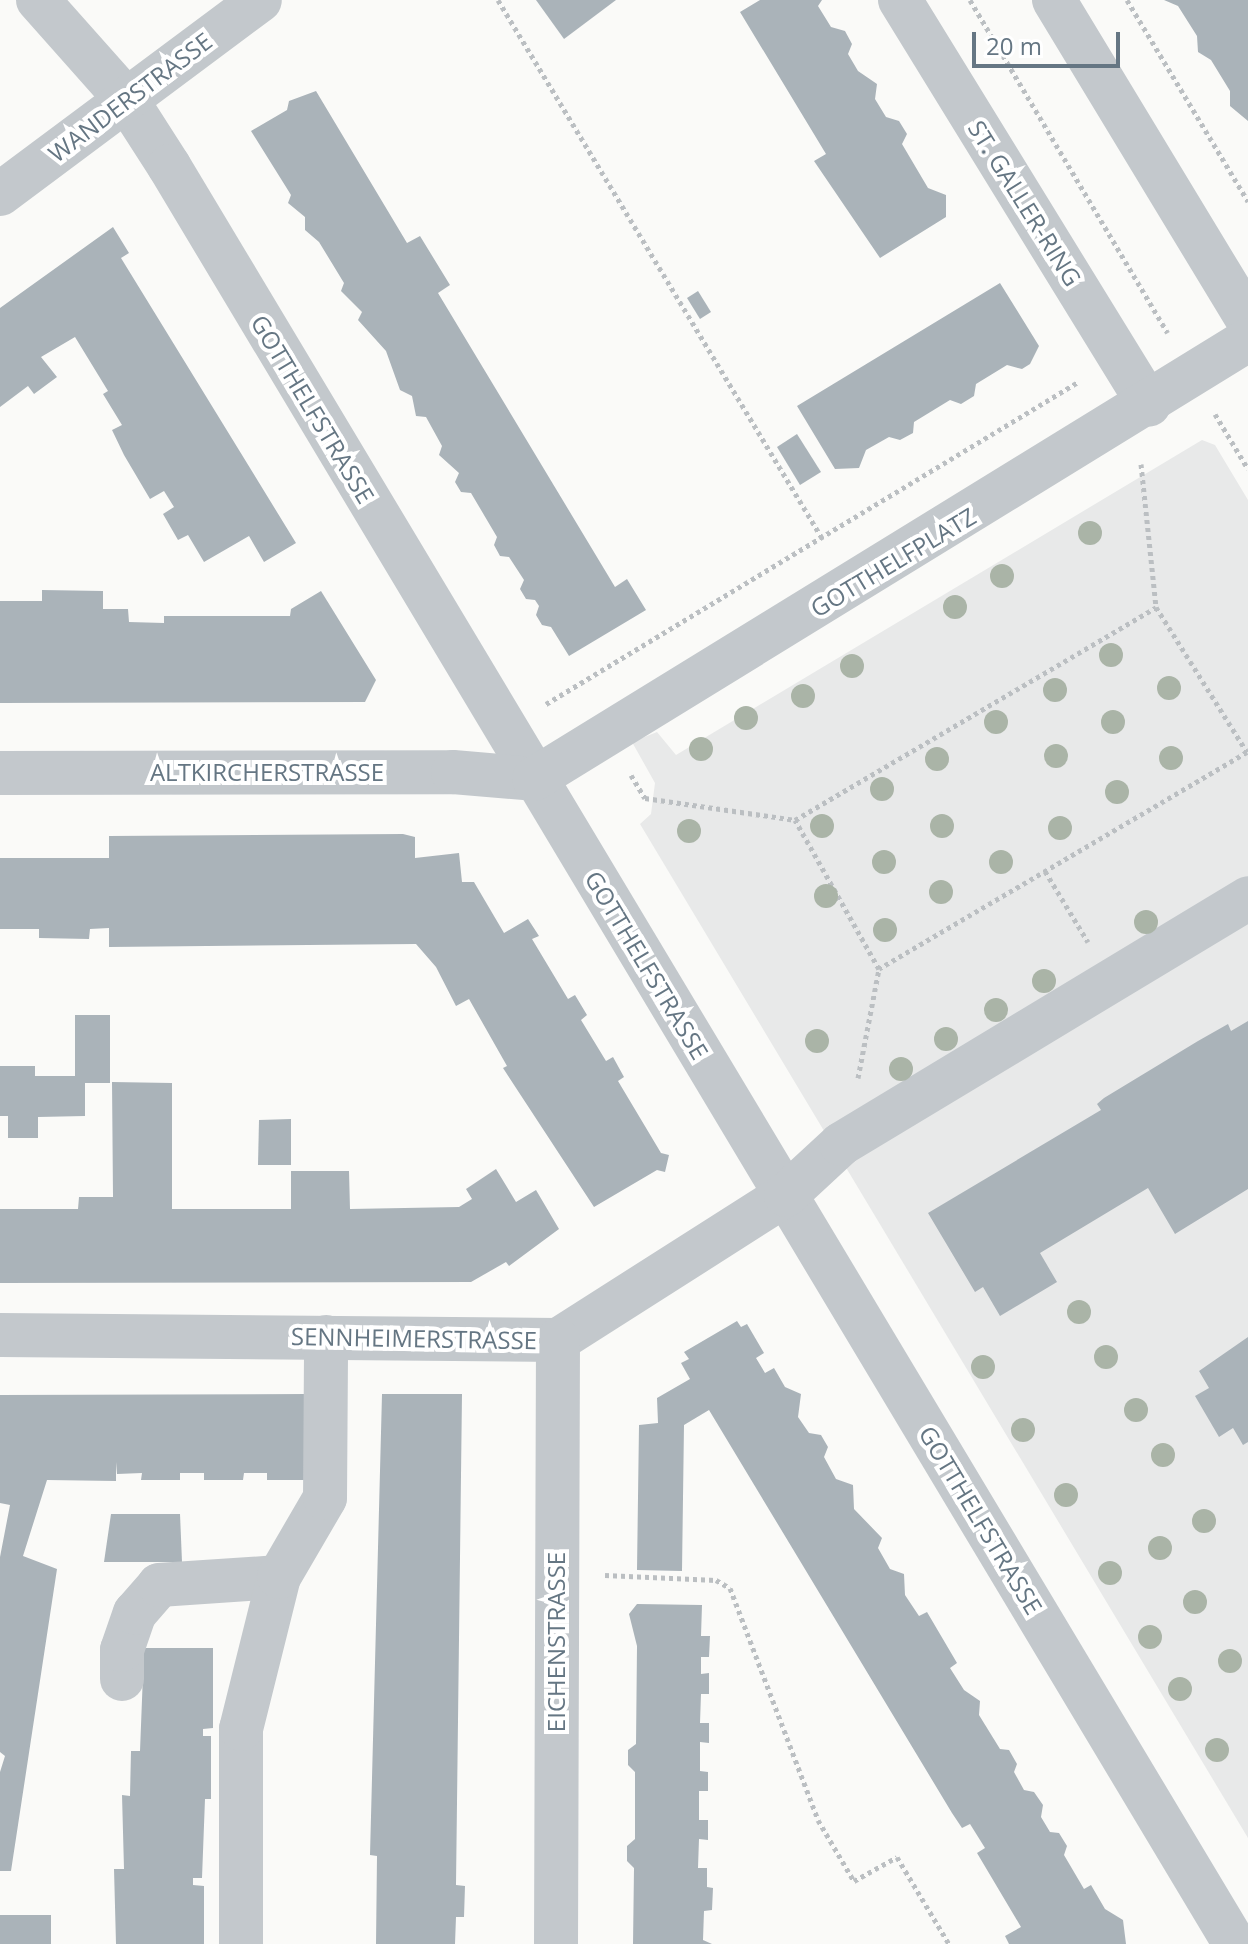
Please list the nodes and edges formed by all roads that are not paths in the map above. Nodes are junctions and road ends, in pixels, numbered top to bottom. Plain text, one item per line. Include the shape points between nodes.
1 (38, 0) edge
2 (260, 0) edge
3 (900, 0) edge
4 (1054, 0) edge
5 (126, 99) junction
6 (0, 194) edge
7 (1248, 320) edge
8 (1248, 340) edge
9 (1149, 405) junction
10 (0, 773) edge
11 (534, 779) junction
12 (1248, 898) edge
13 (786, 1195) junction
14 (0, 1335) edge
15 (326, 1337) junction
16 (558, 1340) junction
17 (279, 1577) junction
18 (122, 1679) dead end
19 (241, 1944) edge
20 (556, 1944) edge
21 (1235, 1944) edge

1 - 5 street, GOTTHELFSTRASSE
2 - 5 street, WANDERSTRASSE
3 - 9 street, ST. GALLER-RING
4 - 7 street
5 - 6 street, WANDERSTRASSE
5 - 11 street, GOTTHELFSTRASSE
8 - 9 street, GOTTHELFPLATZ
9 - 11 street, GOTTHELFPLATZ
10 - 11 street, ALTKIRCHERSTRASSE via 453,772
11 - 13 street, GOTTHELFSTRASSE
12 - 13 street, SENNHEIMERSTRASSE via 845,1143
13 - 16 street, SENNHEIMERSTRASSE
13 - 21 street, GOTTHELFSTRASSE
14 - 15 street, SENNHEIMERSTRASSE
15 - 16 street, SENNHEIMERSTRASSE
15 - 17 street via 325,1498
16 - 20 street, EICHENSTRASSE
17 - 18 street via 159,1585 135,1613 122,1650
17 - 19 street via 241,1729

